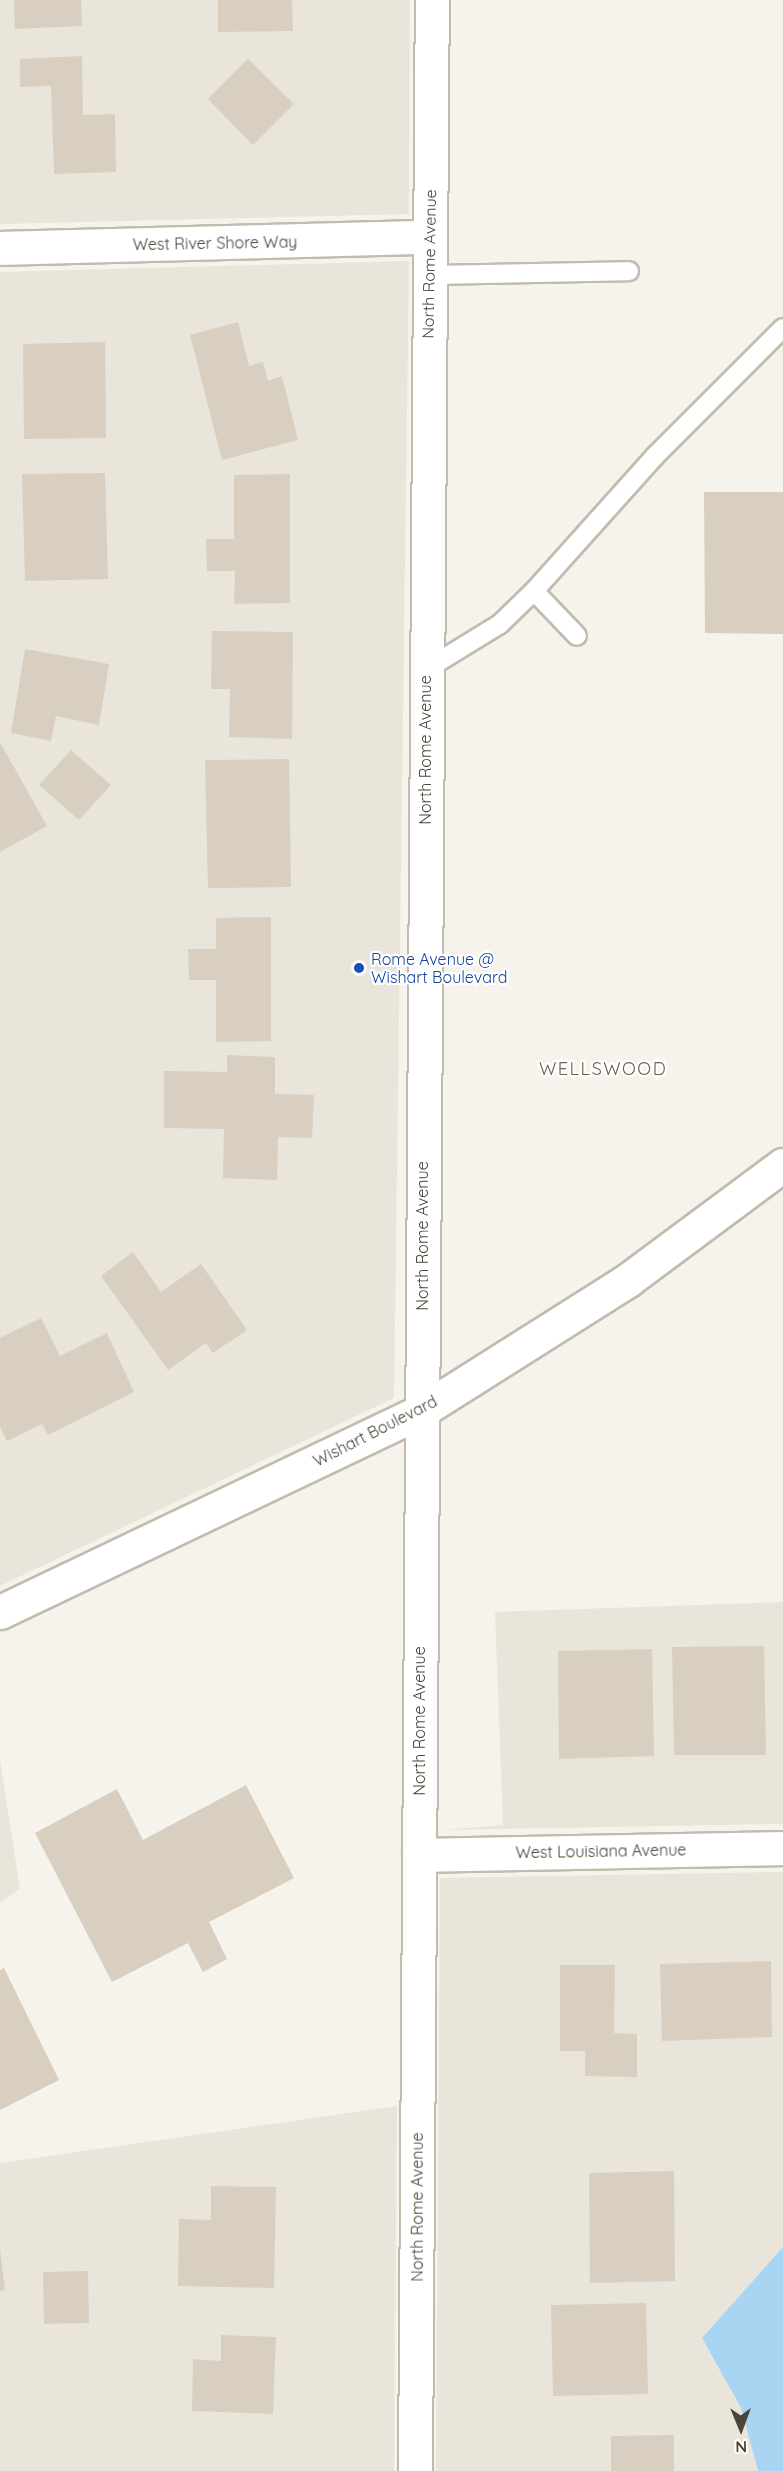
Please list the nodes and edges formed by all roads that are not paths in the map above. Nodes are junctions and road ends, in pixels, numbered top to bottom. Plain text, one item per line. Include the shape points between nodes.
1 (432, 0) edge
2 (430, 237) junction
3 (0, 248) edge
4 (629, 271) dead end
5 (429, 275) junction
6 (783, 328) edge
7 (534, 591) junction
8 (577, 636) dead end
9 (425, 670) junction
10 (783, 1165) edge
11 (421, 1411) junction
12 (0, 1612) edge
13 (783, 1848) edge
14 (419, 1855) junction
15 (415, 2471) edge

1 - 2 street, North Rome Avenue
2 - 3 street, West River Shore Way
2 - 5 street, North Rome Avenue
4 - 5 lane
5 - 9 street, North Rome Avenue
6 - 7 lane via 655,456
7 - 8 lane
7 - 9 lane via 500,624
9 - 11 street, North Rome Avenue
10 - 11 street, Wishart Boulevard via 628,1280
11 - 12 street, Wishart Boulevard
11 - 14 street, North Rome Avenue
13 - 14 street, West Louisiana Avenue
14 - 15 street, North Rome Avenue

